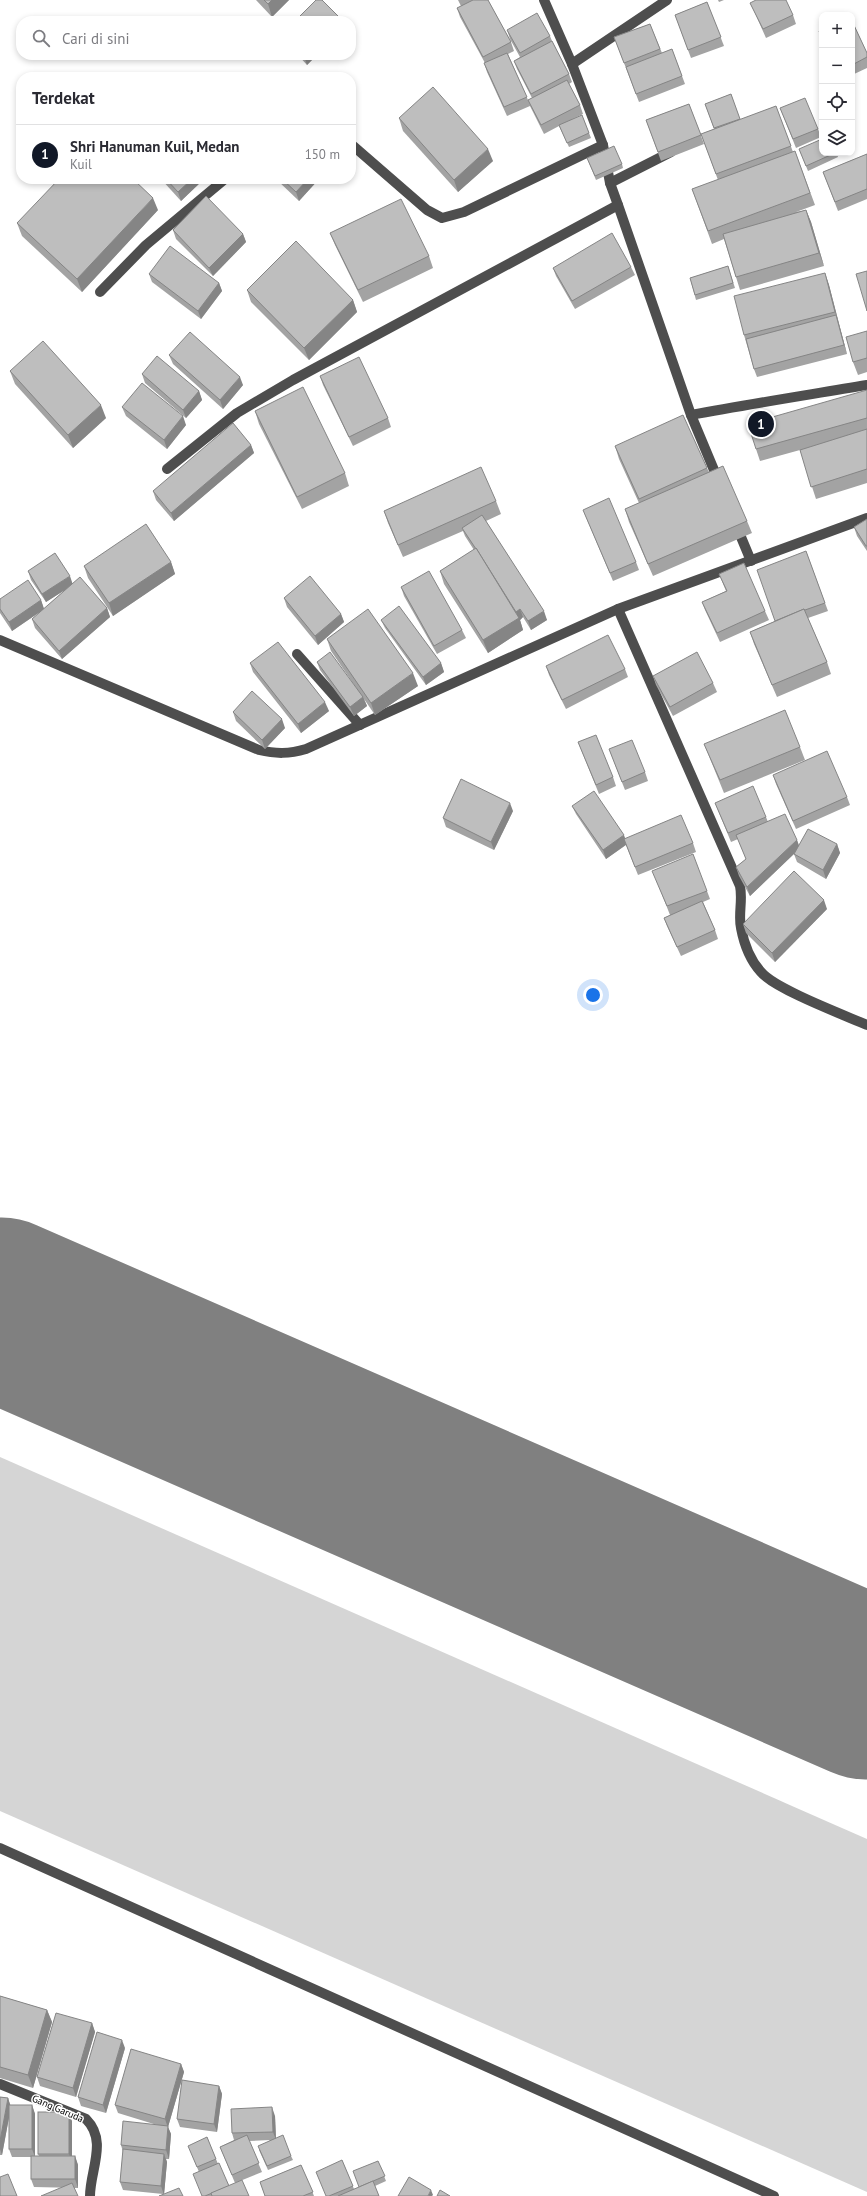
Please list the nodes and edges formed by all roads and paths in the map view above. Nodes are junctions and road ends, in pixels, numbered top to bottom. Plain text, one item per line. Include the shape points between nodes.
1 (544, 0) edge
2 (667, 0) edge
3 (572, 64) junction
4 (604, 145) junction
5 (356, 148) edge
6 (678, 148) edge
7 (610, 183) junction
8 (219, 184) edge
9 (618, 205) junction
10 (100, 292) dead end
11 (867, 385) edge
12 (691, 415) junction
13 (167, 469) dead end
14 (721, 488) edge
15 (733, 518) edge
16 (867, 518) edge
17 (751, 561) junction
18 (618, 609) junction
19 (0, 640) edge
20 (296, 654) dead end
21 (360, 725) junction
22 (867, 1025) edge
23 (0, 1848) edge
24 (0, 2084) edge
25 (90, 2196) edge
26 (774, 2196) edge

1 - 3 street
2 - 3 street
3 - 4 street
4 - 5 street via 464,212 442,218 427,210
4 - 7 street
6 - 7 street
7 - 9 street
8 - 10 street via 146,245
9 - 12 street
9 - 13 street via 293,380 238,413
11 - 12 street
12 - 14 street
15 - 17 street
16 - 17 street
17 - 18 street
18 - 21 street
18 - 22 street via 740,886 740,927 748,954 762,973 783,987
19 - 21 street via 259,750 277,754 306,749
20 - 21 street
23 - 26 street
24 - 25 street, Gang Garuda via 86,2119 92,2125 98,2146

